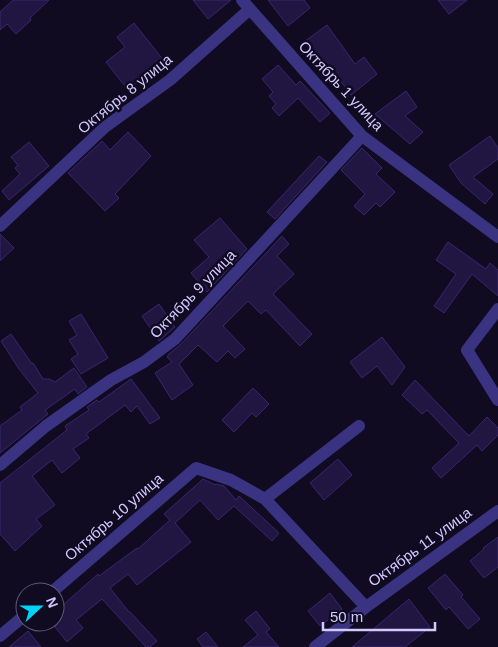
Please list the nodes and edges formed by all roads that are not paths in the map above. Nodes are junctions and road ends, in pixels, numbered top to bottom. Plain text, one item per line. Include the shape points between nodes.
1 (246, 4) edge
2 (362, 136) junction
3 (0, 226) edge
4 (498, 237) edge
5 (498, 309) edge
6 (498, 400) edge
7 (359, 426) dead end
8 (0, 465) edge
9 (265, 499) junction
10 (498, 511) edge
11 (64, 582) edge
12 (366, 607) junction
13 (15, 623) edge
14 (0, 636) edge
15 (315, 647) edge

1 - 2 street, Октябрь 1 улица
1 - 3 street, Октябрь 8 улица via 170,80 105,127
2 - 4 street, Октябрь 1 улица
2 - 8 street, Октябрь 9 улица via 175,339 62,414
5 - 6 street via 467,350
7 - 9 street
9 - 11 street, Октябрь 10 улица via 231,480 196,468
9 - 12 street
10 - 12 street, Октябрь 11 улица
12 - 15 street, Октябрь 11 улица
13 - 14 street

